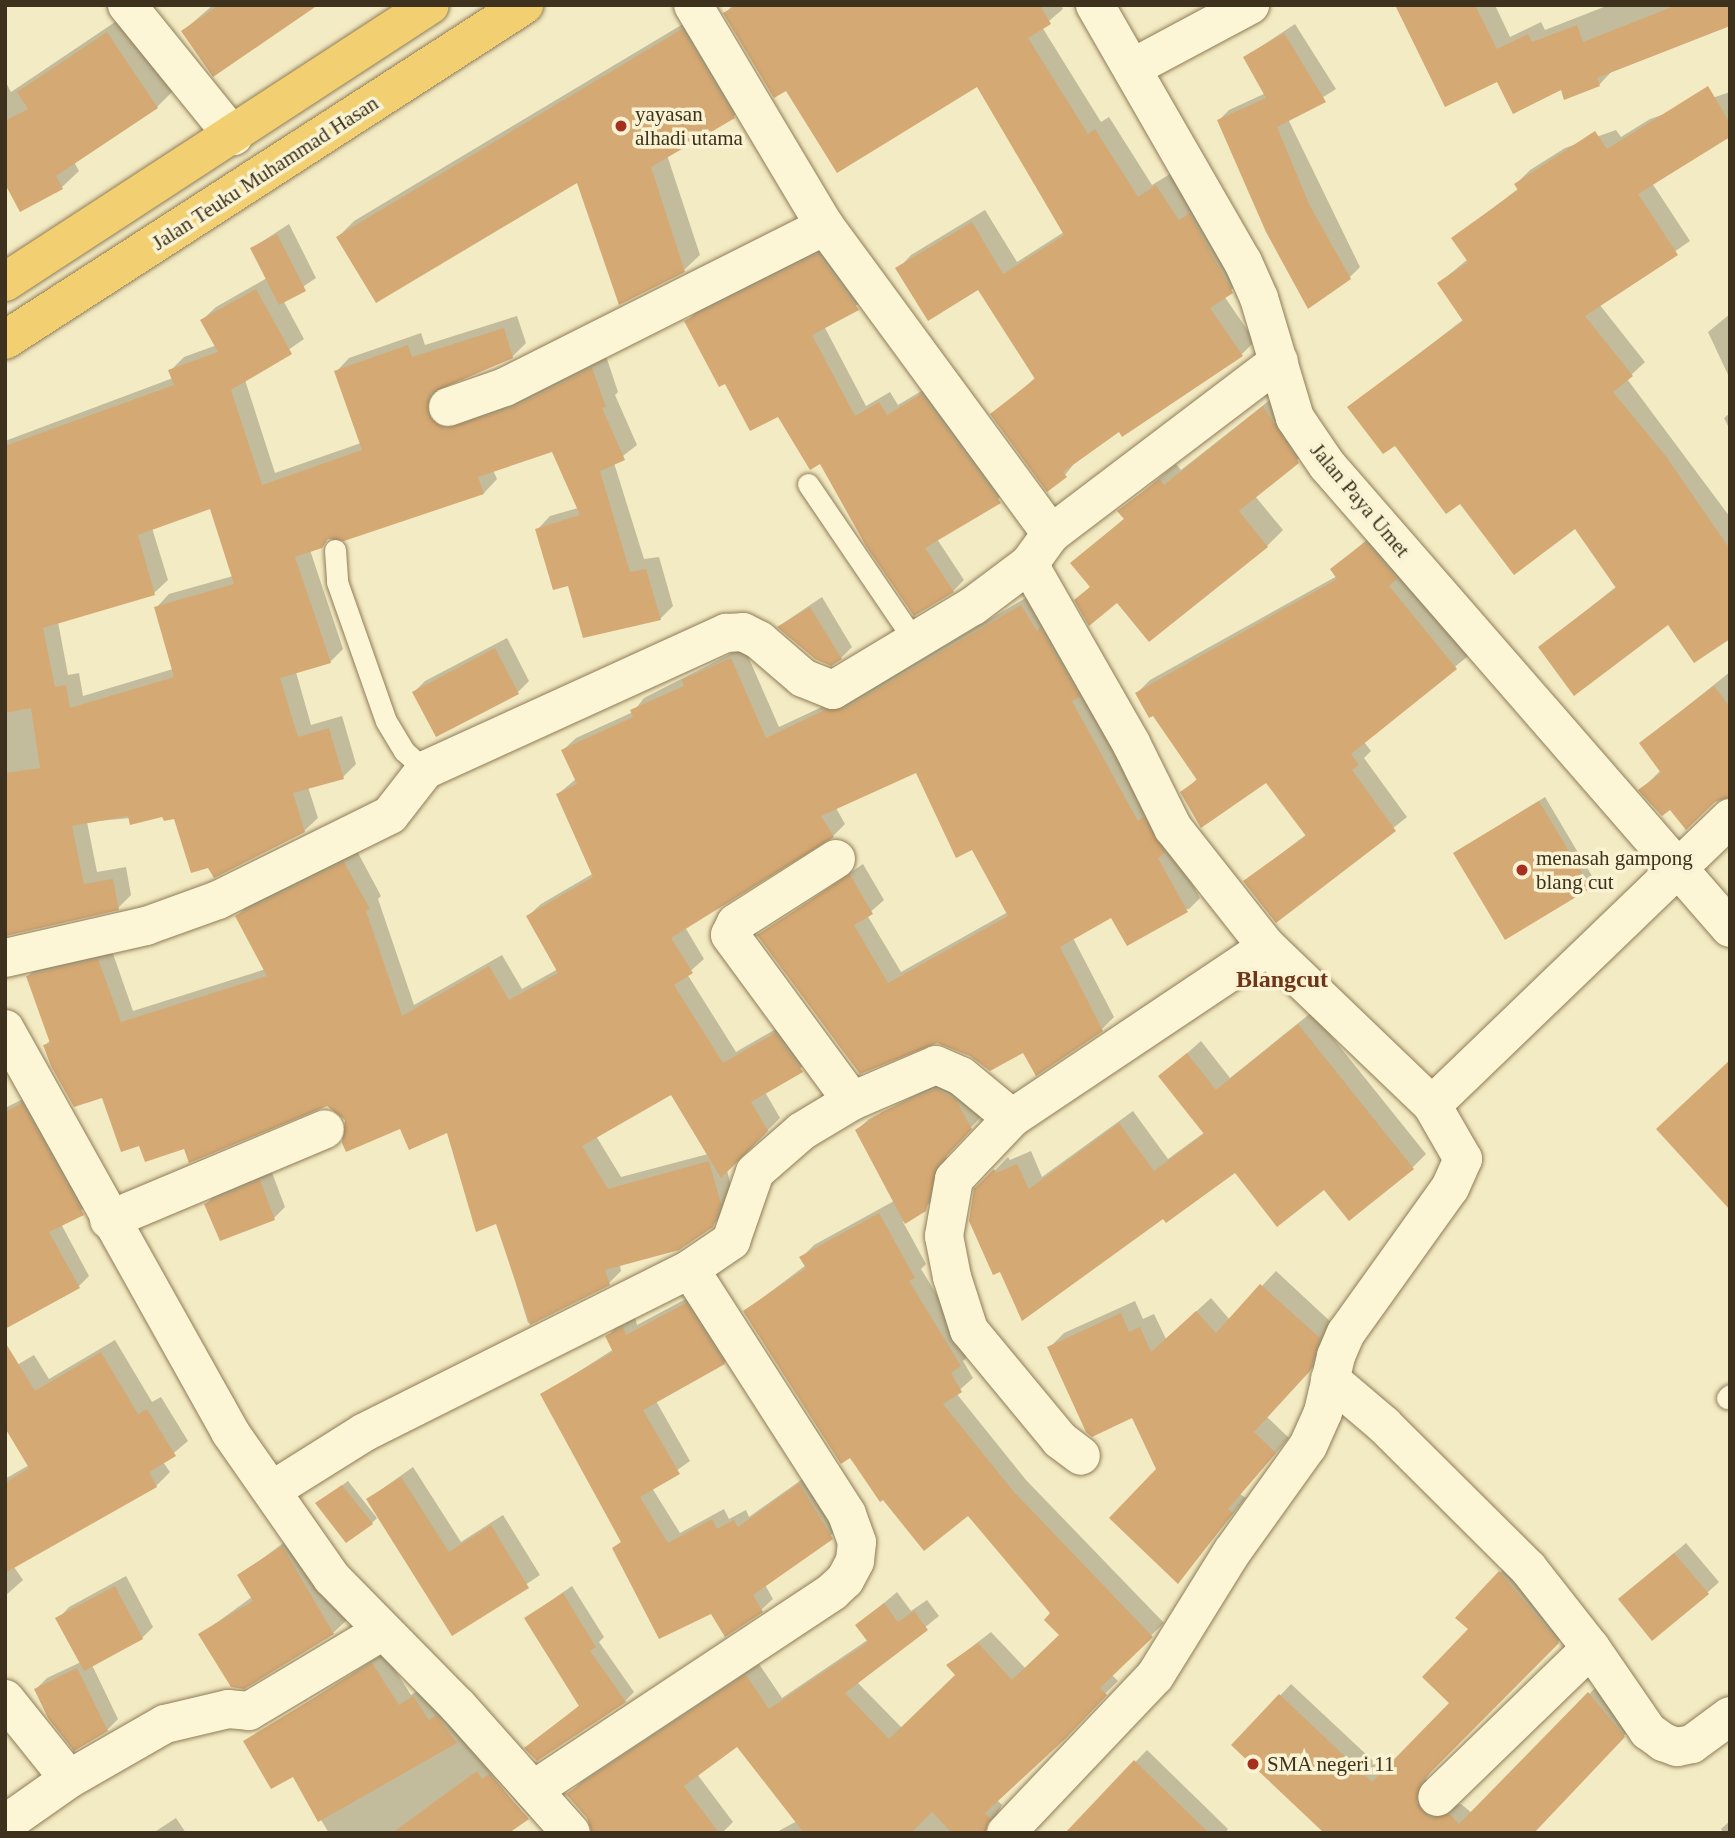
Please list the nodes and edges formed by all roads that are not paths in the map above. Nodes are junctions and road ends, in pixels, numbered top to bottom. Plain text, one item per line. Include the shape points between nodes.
1 (127, 5) edge
2 (430, 5) edge
3 (524, 5) edge
4 (693, 5) edge
5 (1095, 5) edge
6 (1250, 5) edge
7 (1132, 68) junction
8 (233, 136) junction
9 (825, 226) junction
10 (5, 282) edge
11 (5, 340) edge
12 (1279, 361) junction
13 (448, 407) dead end
14 (808, 484) dead end
15 (1051, 534) junction
16 (335, 550) dead end
17 (1029, 564) junction
18 (916, 643) junction
19 (425, 770) junction
20 (1730, 818) edge
21 (836, 859) dead end
22 (1679, 868) junction
23 (1730, 928) edge
24 (1267, 947) junction
25 (5, 958) edge
26 (5, 1029) edge
27 (852, 1101) junction
28 (1432, 1105) junction
29 (1012, 1118) junction
30 (325, 1129) dead end
31 (109, 1220) junction
32 (690, 1269) junction
33 (1330, 1379) junction
34 (1081, 1456) dead end
35 (274, 1489) junction
36 (381, 1632) junction
37 (1591, 1648) junction
38 (5, 1699) edge
39 (1730, 1716) edge
40 (69, 1779) junction
41 (533, 1790) junction
42 (1437, 1797) dead end
43 (5, 1824) edge
44 (571, 1833) edge
45 (1006, 1833) edge

1 - 8 street
2 - 8 highway
3 - 11 highway, Jalan Teuku Muhammad Hasan
4 - 9 street
5 - 7 street, Jalan Paya Umet
6 - 7 street
7 - 12 street, Jalan Paya Umet via 1243,262
8 - 10 highway
9 - 13 street via 505,387
9 - 15 street
12 - 15 street
12 - 22 street, Jalan Paya Umet via 1295,418 1327,465
14 - 18 lane
15 - 17 street
16 - 19 lane via 337,582 386,720 404,751
17 - 18 street
17 - 24 street via 1131,743 1173,828
18 - 19 street via 833,690 803,678 759,640 743,632 726,633
19 - 25 street via 390,816 218,900 146,926
20 - 22 street
21 - 27 street via 736,923 730,935
22 - 23 street, Jalan Paya Umet
22 - 28 street
24 - 28 street
24 - 29 street
26 - 31 street
27 - 29 street via 936,1065 961,1076
27 - 32 street via 772,1154 755,1172 731,1241
28 - 33 street via 1463,1159 1450,1188 1346,1333
29 - 34 street via 954,1179 944,1236 952,1277 969,1330 1060,1440
30 - 31 street
31 - 35 street via 230,1432
32 - 35 street via 376,1426
32 - 41 street via 847,1514 856,1542 855,1561 832,1592
33 - 37 street via 1384,1425 1528,1568
33 - 45 street via 1323,1412 1308,1446 1232,1552 1155,1676
35 - 36 street via 332,1578
36 - 40 street via 249,1711 228,1709 165,1724
36 - 41 street via 457,1705
37 - 39 street via 1648,1731 1663,1742 1677,1747 1692,1744
37 - 42 street
38 - 40 street
40 - 43 street
41 - 44 street

